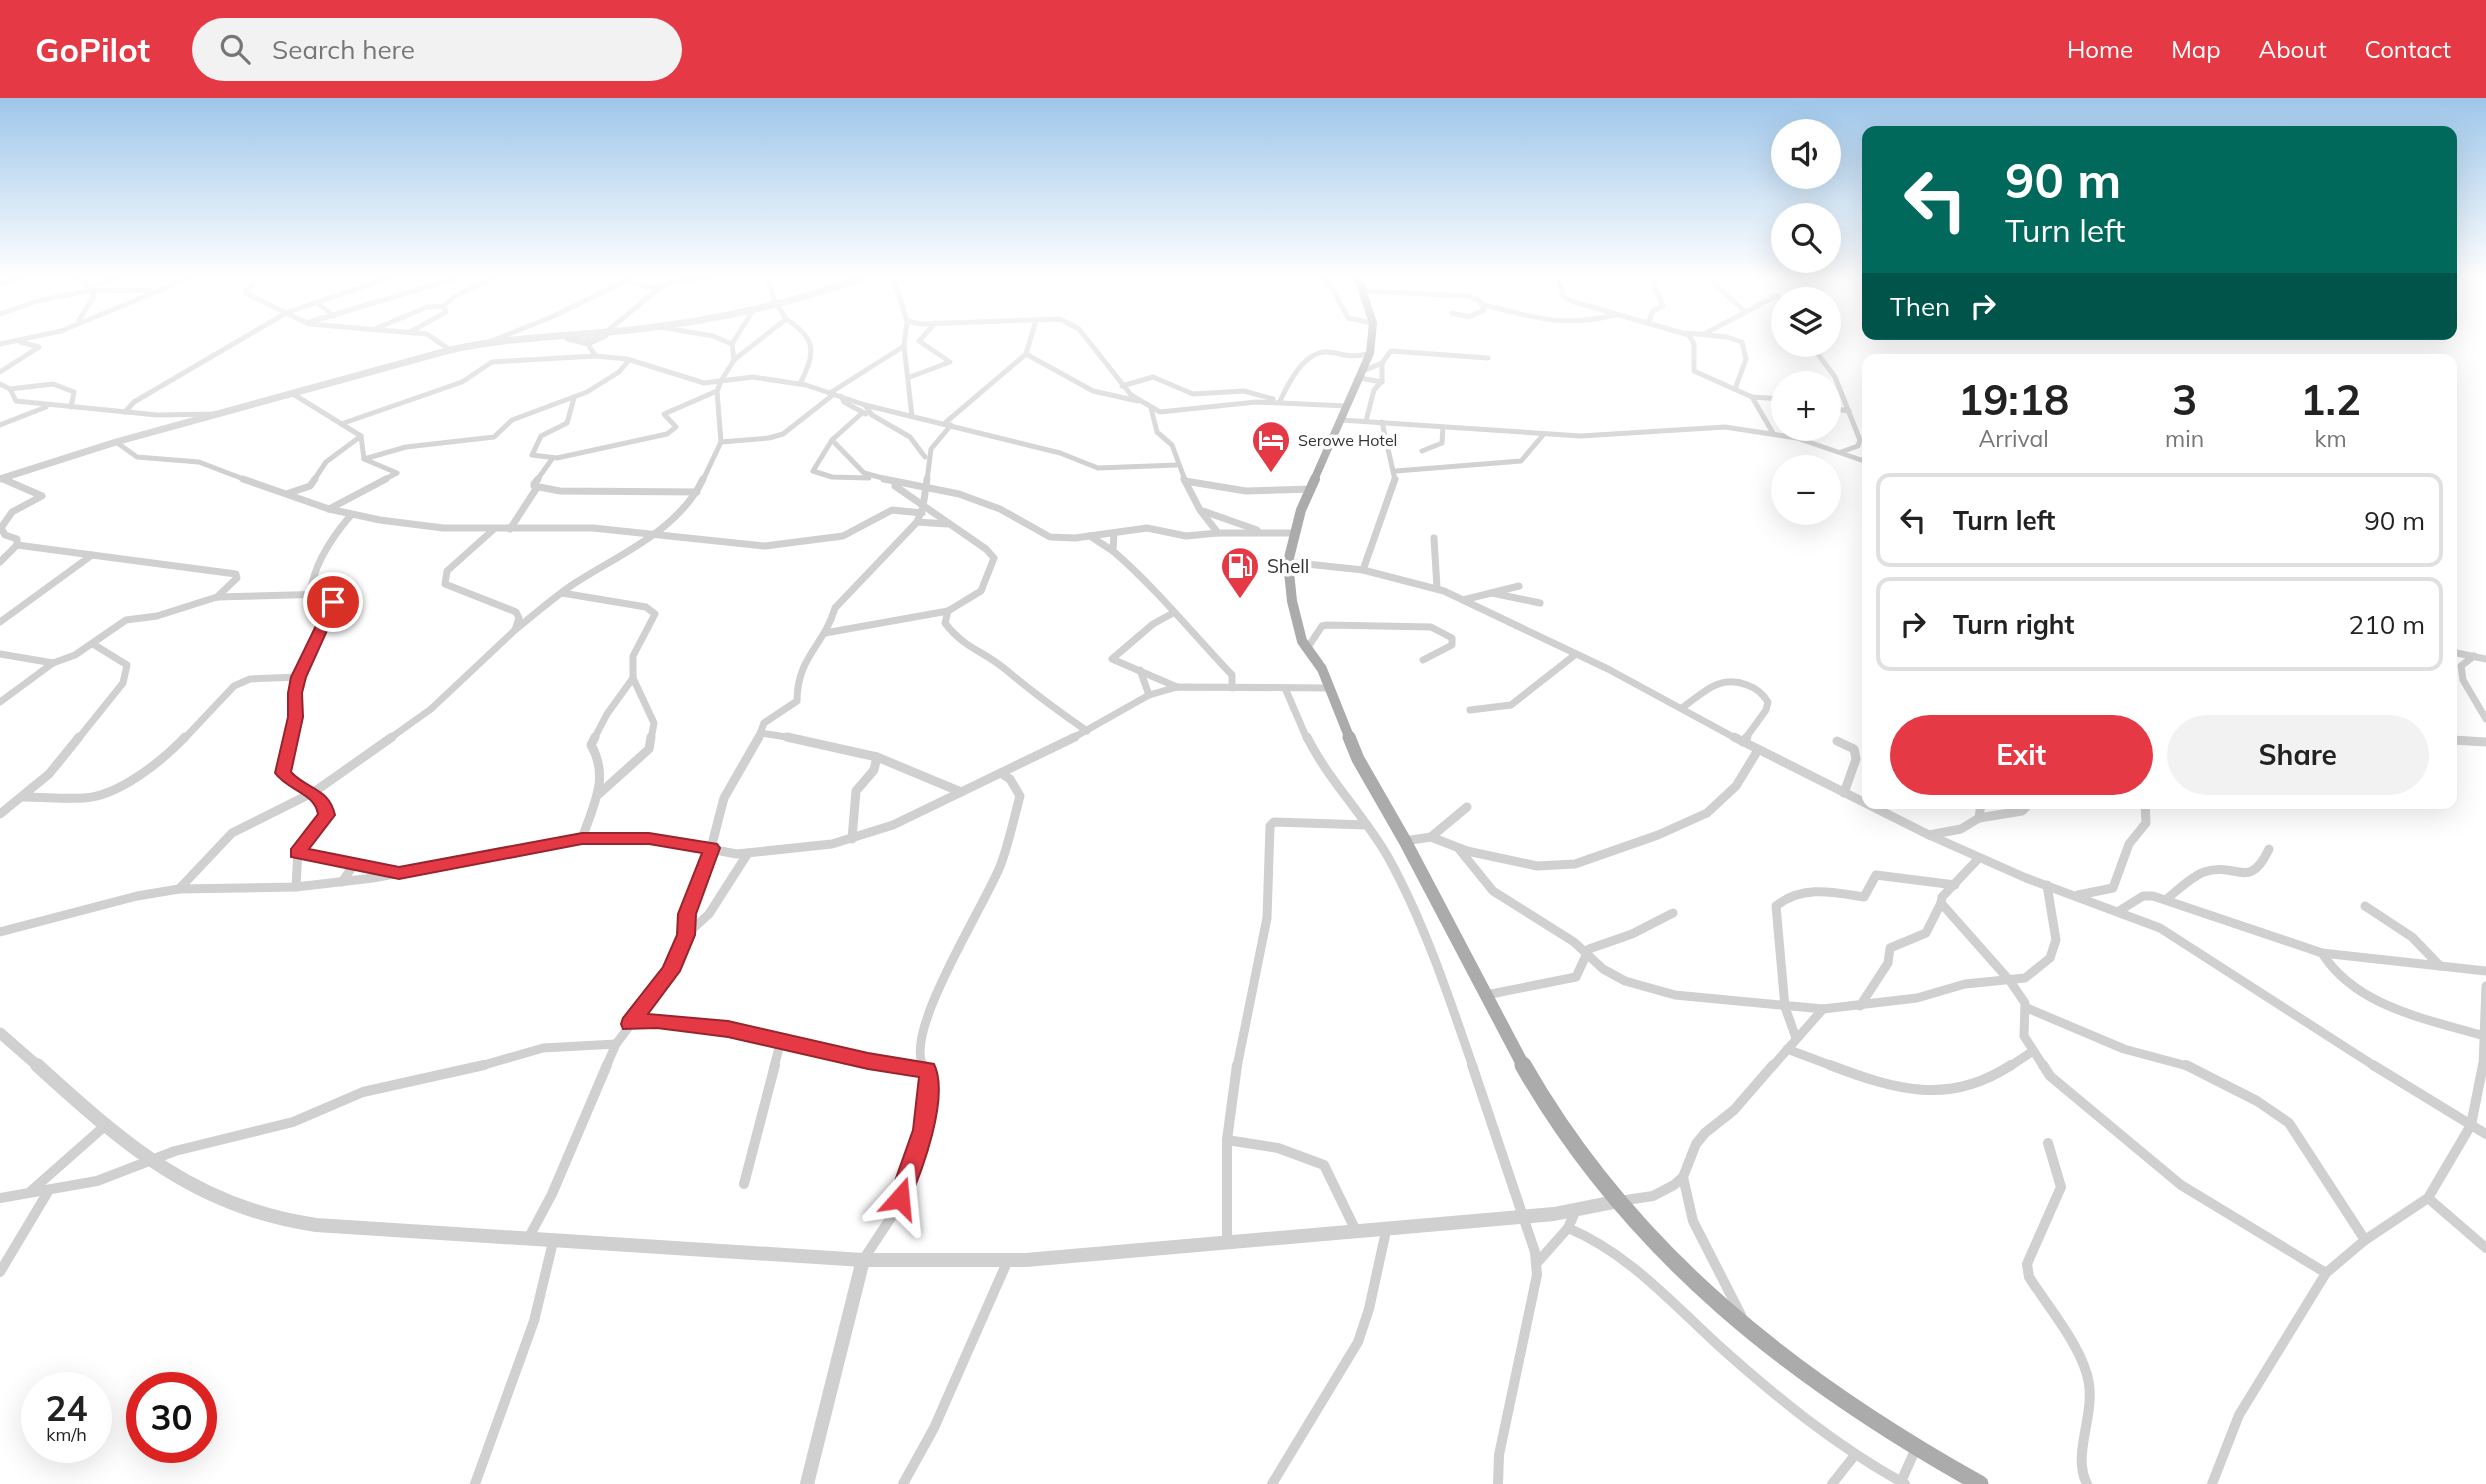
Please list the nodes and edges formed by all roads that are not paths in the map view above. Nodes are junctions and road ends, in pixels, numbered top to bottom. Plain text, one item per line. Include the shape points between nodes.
1 (237, 342) edge
2 (440, 342) edge
3 (487, 342) joint
4 (491, 342) edge
5 (581, 342) edge
6 (591, 342) edge
7 (726, 342) edge
8 (753, 342) edge
9 (810, 342) edge
10 (905, 342) edge
11 (920, 342) edge
12 (1030, 342) edge
13 (1089, 342) edge
14 (1371, 342) edge
15 (1693, 342) edge
16 (1739, 342) edge
17 (1, 343) edge
18 (588, 343) junction
19 (732, 344) joint
20 (904, 346) junction
21 (450, 349) junction
22 (1370, 353) junction
23 (1026, 354) junction
24 (596, 356) junction
25 (1824, 357) edge
26 (1488, 358) dead end
27 (629, 360) junction
28 (734, 360) junction
29 (1382, 363) junction
30 (647, 365) junction
31 (0, 372) edge
32 (619, 372) junction
33 (1362, 375) junction
34 (910, 377) junction
35 (721, 381) junction
36 (1382, 383) junction
37 (800, 384) junction
38 (1122, 386) junction
39 (4, 387) edge
40 (1735, 389) junction
41 (717, 391) junction
42 (293, 394) junction
43 (835, 395) junction
44 (1752, 397) junction
45 (574, 398) junction
46 (1771, 398) edge
47 (1138, 401) junction
48 (1283, 401) junction
49 (865, 405) junction
50 (47, 406) junction
51 (1348, 406) junction
52 (71, 407) junction
53 (1151, 408) junction
54 (1841, 410) edge
55 (1849, 411) junction
56 (125, 412) junction
57 (862, 413) junction
58 (1164, 413) junction
59 (222, 414) junction
60 (157, 415) junction
61 (872, 415) junction
62 (912, 416) junction
63 (1341, 420) junction
64 (1366, 421) junction
65 (1382, 422) junction
66 (1156, 423) junction
67 (341, 424) junction
68 (948, 424) junction
69 (0, 425) edge
70 (1443, 428) junction
71 (1771, 430) edge
72 (155, 431) junction
73 (1771, 433) edge
74 (1544, 434) junction
75 (361, 436) junction
76 (832, 440) junction
77 (1800, 441) edge
78 (116, 442) junction
79 (722, 442) junction
80 (1422, 451) dead end
81 (1840, 453) junction
82 (926, 457) junction
83 (365, 458) junction
84 (552, 459) junction
85 (1862, 460) edge
86 (1177, 465) junction
87 (1396, 471) junction
88 (1, 479) edge
89 (884, 480) junction
90 (1185, 481) junction
91 (314, 483) junction
92 (534, 486) junction
93 (928, 488) junction
94 (1311, 489) junction
95 (697, 492) junction
96 (288, 494) junction
97 (317, 502) junction
98 (329, 509) junction
99 (924, 510) junction
100 (1200, 510) junction
101 (351, 514) junction
102 (917, 522) junction
103 (947, 524) junction
104 (494, 529) junction
105 (510, 529) junction
106 (1264, 532) junction
107 (1114, 533) junction
108 (1218, 533) junction
109 (1294, 533) junction
110 (656, 534) junction
111 (1090, 536) junction
112 (1434, 538) dead end
113 (17, 545) junction
114 (1113, 551) junction
115 (92, 555) junction
116 (0, 562) edge
117 (1288, 562) junction
118 (1363, 570) junction
119 (1519, 586) dead end
120 (1437, 589) junction
121 (562, 593) junction
122 (1492, 593) junction
123 (310, 595) junction
124 (217, 597) junction
125 (1463, 600) junction
126 (1540, 603) dead end
127 (948, 611) junction
128 (1173, 613) junction
129 (0, 622) edge
130 (515, 630) junction
131 (825, 633) junction
132 (93, 644) junction
133 (1308, 647) junction
134 (2457, 653) edge
135 (0, 654) edge
136 (1576, 654) junction
137 (2473, 656) junction
138 (2486, 659) edge
139 (1423, 660) dead end
140 (53, 663) junction
141 (1140, 670) junction
142 (299, 677) junction
143 (633, 678) junction
144 (1177, 687) junction
145 (1232, 688) junction
146 (1285, 688) junction
147 (1329, 688) junction
148 (1149, 695) junction
149 (0, 702) edge
150 (1682, 708) junction
151 (1469, 710) dead end
152 (2486, 719) edge
153 (1087, 731) junction
154 (760, 733) junction
155 (2457, 740) edge
156 (1837, 741) dead end
157 (1743, 742) junction
158 (2486, 742) edge
159 (1758, 750) junction
160 (877, 757) junction
161 (1001, 773) junction
162 (314, 792) junction
163 (961, 792) junction
164 (1844, 793) junction
165 (598, 796) junction
166 (23, 797) junction
167 (1862, 802) edge
168 (1467, 807) dead end
169 (1876, 809) edge
170 (1980, 809) edge
171 (2024, 809) edge
172 (2145, 809) edge
173 (0, 814) edge
174 (1979, 818) junction
175 (1367, 825) junction
176 (1929, 835) junction
177 (1431, 837) junction
178 (582, 839) junction
179 (852, 839) junction
180 (1405, 841) junction
181 (712, 848) junction
182 (1459, 849) junction
183 (2269, 849) dead end
184 (296, 853) junction
185 (748, 853) junction
186 (1979, 858) junction
187 (355, 863) junction
188 (399, 873) junction
189 (342, 881) junction
190 (1955, 885) junction
191 (2047, 885) junction
192 (296, 887) junction
193 (179, 889) junction
194 (2075, 895) junction
195 (2168, 898) junction
196 (1941, 903) junction
197 (2365, 906) dead end
198 (2119, 911) junction
199 (1673, 913) dead end
200 (0, 932) edge
201 (686, 935) junction
202 (1587, 953) junction
203 (2322, 953) junction
204 (2440, 966) junction
205 (2486, 971) edge
206 (2010, 981) junction
207 (2486, 986) edge
208 (1486, 995) junction
209 (1786, 1007) junction
210 (1860, 1007) junction
211 (2026, 1008) junction
212 (1822, 1009) junction
213 (630, 1024) junction
214 (0, 1033) edge
215 (2484, 1036) edge
216 (1796, 1038) junction
217 (781, 1040) junction
218 (616, 1044) junction
219 (1787, 1049) junction
220 (2033, 1051) junction
221 (927, 1070) junction
222 (107, 1124) junction
223 (2471, 1125) junction
224 (2486, 1134) edge
225 (1227, 1140) junction
226 (2048, 1143) dead end
227 (148, 1159) junction
228 (1684, 1177) junction
229 (744, 1184) dead end
230 (49, 1190) junction
231 (31, 1191) junction
232 (0, 1198) edge
233 (2428, 1198) junction
234 (1619, 1202) junction
235 (1576, 1210) junction
236 (1522, 1217) junction
237 (1568, 1228) junction
238 (1385, 1231) junction
239 (1357, 1233) junction
240 (527, 1240) junction
241 (2365, 1240) junction
242 (553, 1242) junction
243 (1227, 1244) junction
244 (2486, 1248) edge
245 (863, 1260) junction
246 (1009, 1260) junction
247 (1536, 1264) junction
248 (0, 1272) edge
249 (2326, 1273) junction
250 (1749, 1332) junction
251 (1916, 1448) junction
252 (1856, 1455) junction
253 (1902, 1483) edge
254 (475, 1484) edge
255 (807, 1484) edge
256 (904, 1484) edge
257 (1272, 1484) edge
258 (1498, 1484) edge
259 (1832, 1484) edge
260 (1980, 1484) edge
261 (2087, 1484) edge
262 (2212, 1484) edge

1 - 56 street via 134,402
2 - 21 street
3 - 4 street
3 - 21 street
5 - 18 street
6 - 18 street
7 - 19 street
8 - 28 street
9 - 37 street via 811,361
10 - 20 street
11 - 34 street via 950,362
12 - 23 street
13 - 38 street
14 - 22 main road
15 - 40 street via 1695,371
16 - 40 street via 1746,359
17 - 31 street via 39,347
18 - 24 street
19 - 28 street
20 - 34 street
20 - 43 street
21 - 42 street
22 - 33 main road
22 - 48 street via 1354,358 1315,354 1290,379
23 - 47 street via 1108,398
23 - 68 street
24 - 27 street
24 - 67 street via 492,362 462,382
25 - 55 street
26 - 29 street via 1391,351
27 - 30 street
27 - 32 street
28 - 35 street
29 - 33 street
29 - 36 street
30 - 32 street
30 - 35 street via 705,383
32 - 45 street
33 - 36 street
33 - 51 main road
34 - 62 street
35 - 37 street via 753,377
35 - 41 street
36 - 64 street via 1373,392
37 - 43 street
38 - 47 street
38 - 48 street via 1153,377 1194,394 1244,391
39 - 50 street via 16,401
39 - 52 street via 70,387 74,392
40 - 44 street
41 - 79 street
41 - 84 street via 664,414 676,427 667,434
42 - 59 street
42 - 67 street
43 - 49 street
43 - 57 street
43 - 79 street via 781,435
44 - 46 street
44 - 71 street
45 - 83 street via 512,420 494,437 405,447
45 - 84 street via 567,423 541,436 531,452
47 - 53 street
48 - 51 street
48 - 58 street
49 - 61 street
49 - 62 street
50 - 52 street
50 - 69 street
51 - 63 main road
52 - 56 street
53 - 58 street
53 - 66 street
54 - 55 street
55 - 81 street via 1860,444
56 - 60 street
57 - 61 street
57 - 76 street
58 - 66 street
59 - 60 street
59 - 72 street
60 - 72 street via 163,425
61 - 82 street via 910,437
62 - 68 street
63 - 64 street
63 - 94 main road
64 - 65 street
65 - 70 street
65 - 87 street via 1383,444
66 - 86 street via 1157,432 1172,445
67 - 75 street
68 - 82 street via 933,440
68 - 86 street via 1060,453 1098,468
70 - 74 street
70 - 80 street via 1443,443
72 - 78 street
73 - 74 street via 1701,427
74 - 87 street via 1521,461
75 - 83 street
75 - 91 street via 326,462
76 - 89 street via 858,469
76 - 89 street via 813,471 832,477
77 - 81 street
78 - 88 street
78 - 96 street via 137,457 199,462
79 - 95 street
81 - 85 street
82 - 93 street
83 - 98 street via 397,473
84 - 92 street
86 - 90 street
87 - 118 street
88 - 113 street via 42,496 12,512 4,522 3,533 17,539
89 - 93 street
89 - 99 street
90 - 94 street via 1246,491
90 - 100 street
91 - 96 street
91 - 97 street
92 - 95 street via 560,491
92 - 105 street
93 - 99 street
93 - 111 street via 1000,509 1050,537
94 - 109 main road
95 - 110 street
96 - 97 street
97 - 98 street
98 - 101 street
99 - 102 street
99 - 103 street
99 - 110 street via 892,510 843,536 765,547
100 - 106 street
100 - 108 street
101 - 104 street via 443,528
101 - 123 street via 336,530 311,579
102 - 103 street
102 - 131 street via 839,603
103 - 127 street via 994,558 981,591
104 - 105 street
104 - 130 street via 447,571 445,584 516,612
105 - 110 street via 577,527
106 - 108 street
106 - 109 street
107 - 108 street via 1147,528 1185,536
107 - 111 street
107 - 114 street
109 - 117 main road
110 - 121 street
111 - 114 street
112 - 120 street
113 - 115 street
113 - 116 street
114 - 128 street via 1142,575
115 - 124 street via 236,574
115 - 129 street
117 - 118 street
117 - 133 main road via 1296,619
118 - 120 street
119 - 122 street
120 - 125 street
121 - 130 street
121 - 143 street via 654,611 633,656
122 - 125 street
122 - 126 street
123 - 124 street
123 - 142 street via 330,594 333,602
124 - 132 street via 126,620
125 - 136 street
127 - 131 street
127 - 153 street via 945,623 960,642 1003,667
128 - 141 street via 1113,656 1118,664
128 - 145 street via 1232,675
130 - 162 street via 431,709
131 - 154 street via 797,680 797,701 771,716
132 - 140 street
132 - 166 street via 127,665 123,683 49,774
133 - 139 street via 1327,625 1431,627 1452,638 1446,650
133 - 147 main road
134 - 137 street
135 - 140 street
136 - 150 street
136 - 151 street via 1511,705
137 - 138 street
137 - 152 street via 2461,666 2461,675
140 - 149 street
141 - 144 street
141 - 148 street
142 - 162 street via 296,717 283,773
142 - 166 street via 250,679 234,685 161,762 103,794
143 - 165 street via 590,746 599,759 602,777
143 - 165 street via 654,723 649,749
144 - 145 street
144 - 148 street
145 - 146 street
146 - 147 street
146 - 175 street via 1311,749
147 - 180 main road via 1358,759
148 - 153 street
150 - 157 street
150 - 157 street via 1720,682 1754,689 1766,697 1766,710
153 - 161 street
154 - 160 street
154 - 181 street via 724,798
155 - 158 street
156 - 164 street via 1854,749 1856,755
157 - 159 street
159 - 164 street
159 - 182 street via 1736,786 1707,813 1590,859 1565,866 1537,866
160 - 163 street
160 - 179 street via 874,770 856,791
161 - 163 street
161 - 221 street via 1020,796 1001,865 946,972 922,1036 918,1049
162 - 184 street via 327,815
162 - 193 street via 232,834
163 - 179 street
164 - 167 street
165 - 178 street
166 - 173 street
168 - 177 street
169 - 176 street
170 - 174 street
171 - 174 street
172 - 194 street via 2146,822 2124,855 2113,888
174 - 176 street via 1961,829
175 - 225 street via 1274,822 1270,826 1267,918 1239,1050
175 - 236 street via 1394,867 1439,972
176 - 186 street
177 - 180 street
177 - 182 street
178 - 181 street via 649,838
178 - 188 street
179 - 185 street
180 - 208 main road
181 - 185 street
181 - 201 street via 687,914
182 - 202 street via 1493,891
183 - 195 street via 2262,868 2253,874 2206,872
184 - 187 street
184 - 192 street
185 - 201 street via 709,914
186 - 190 street
186 - 191 street
187 - 188 street
187 - 189 street
188 - 189 street
189 - 192 street
190 - 196 street
190 - 209 street via 1876,875 1864,897 1811,891 1784,897 1776,906
191 - 194 street
191 - 206 street via 2056,940 2050,958 2025,978
192 - 193 street
193 - 200 street
194 - 198 street
195 - 198 street via 2143,896
195 - 203 street
196 - 206 street
196 - 210 street via 1923,936 1890,948 1888,963
197 - 204 street via 2412,937
198 - 223 street via 2194,947
199 - 202 street via 1638,934
201 - 213 street via 671,971
202 - 208 street via 1576,977
202 - 209 street via 1612,975 1657,992
203 - 204 street
203 - 215 street via 2333,971 2383,1002
204 - 205 street
206 - 210 street via 1965,984
206 - 211 street
207 - 215 street
208 - 234 main road via 1546,1106
209 - 212 street
209 - 216 street
210 - 212 street
211 - 220 street via 2023,1030
211 - 241 street via 2124,1049 2189,1066 2273,1110 2289,1123
212 - 216 street
213 - 217 street via 683,1022
213 - 218 street
214 - 222 street
215 - 223 street
216 - 219 street
217 - 221 street
217 - 229 street
218 - 227 street via 543,1048 414,1079 342,1099 293,1122
218 - 240 street via 552,1194
219 - 220 street via 1919,1091 1981,1083
219 - 228 street via 1734,1110 1696,1144
220 - 249 street via 2050,1076 2181,1185
221 - 245 street via 930,1081 920,1145 894,1213
222 - 227 street
222 - 231 street
223 - 224 street
223 - 233 street
225 - 239 street via 1278,1148 1324,1165
225 - 243 street
226 - 261 street via 2061,1187 2027,1264 2029,1277 2073,1343 2087,1373 2090,1418 2080,1455
227 - 230 street via 97,1181
227 - 240 street via 206,1192 297,1223
228 - 234 street via 1664,1192
228 - 250 street via 1693,1221
230 - 231 street
230 - 248 street
231 - 232 street
233 - 241 street
233 - 244 street
234 - 235 street
234 - 250 main road via 1674,1263
235 - 236 street
235 - 237 street
236 - 238 street
236 - 247 street
237 - 247 street
237 - 252 street via 1607,1247 1781,1400
238 - 239 street
238 - 257 street via 1369,1309 1357,1342
239 - 243 street
240 - 242 street
241 - 249 street
242 - 245 street
242 - 254 street via 534,1321
243 - 246 street
245 - 246 street
245 - 255 street
246 - 256 street
247 - 258 street via 1527,1337 1499,1455
249 - 262 street via 2239,1415
250 - 251 main road
251 - 253 street
251 - 260 main road
252 - 253 street
252 - 259 street

